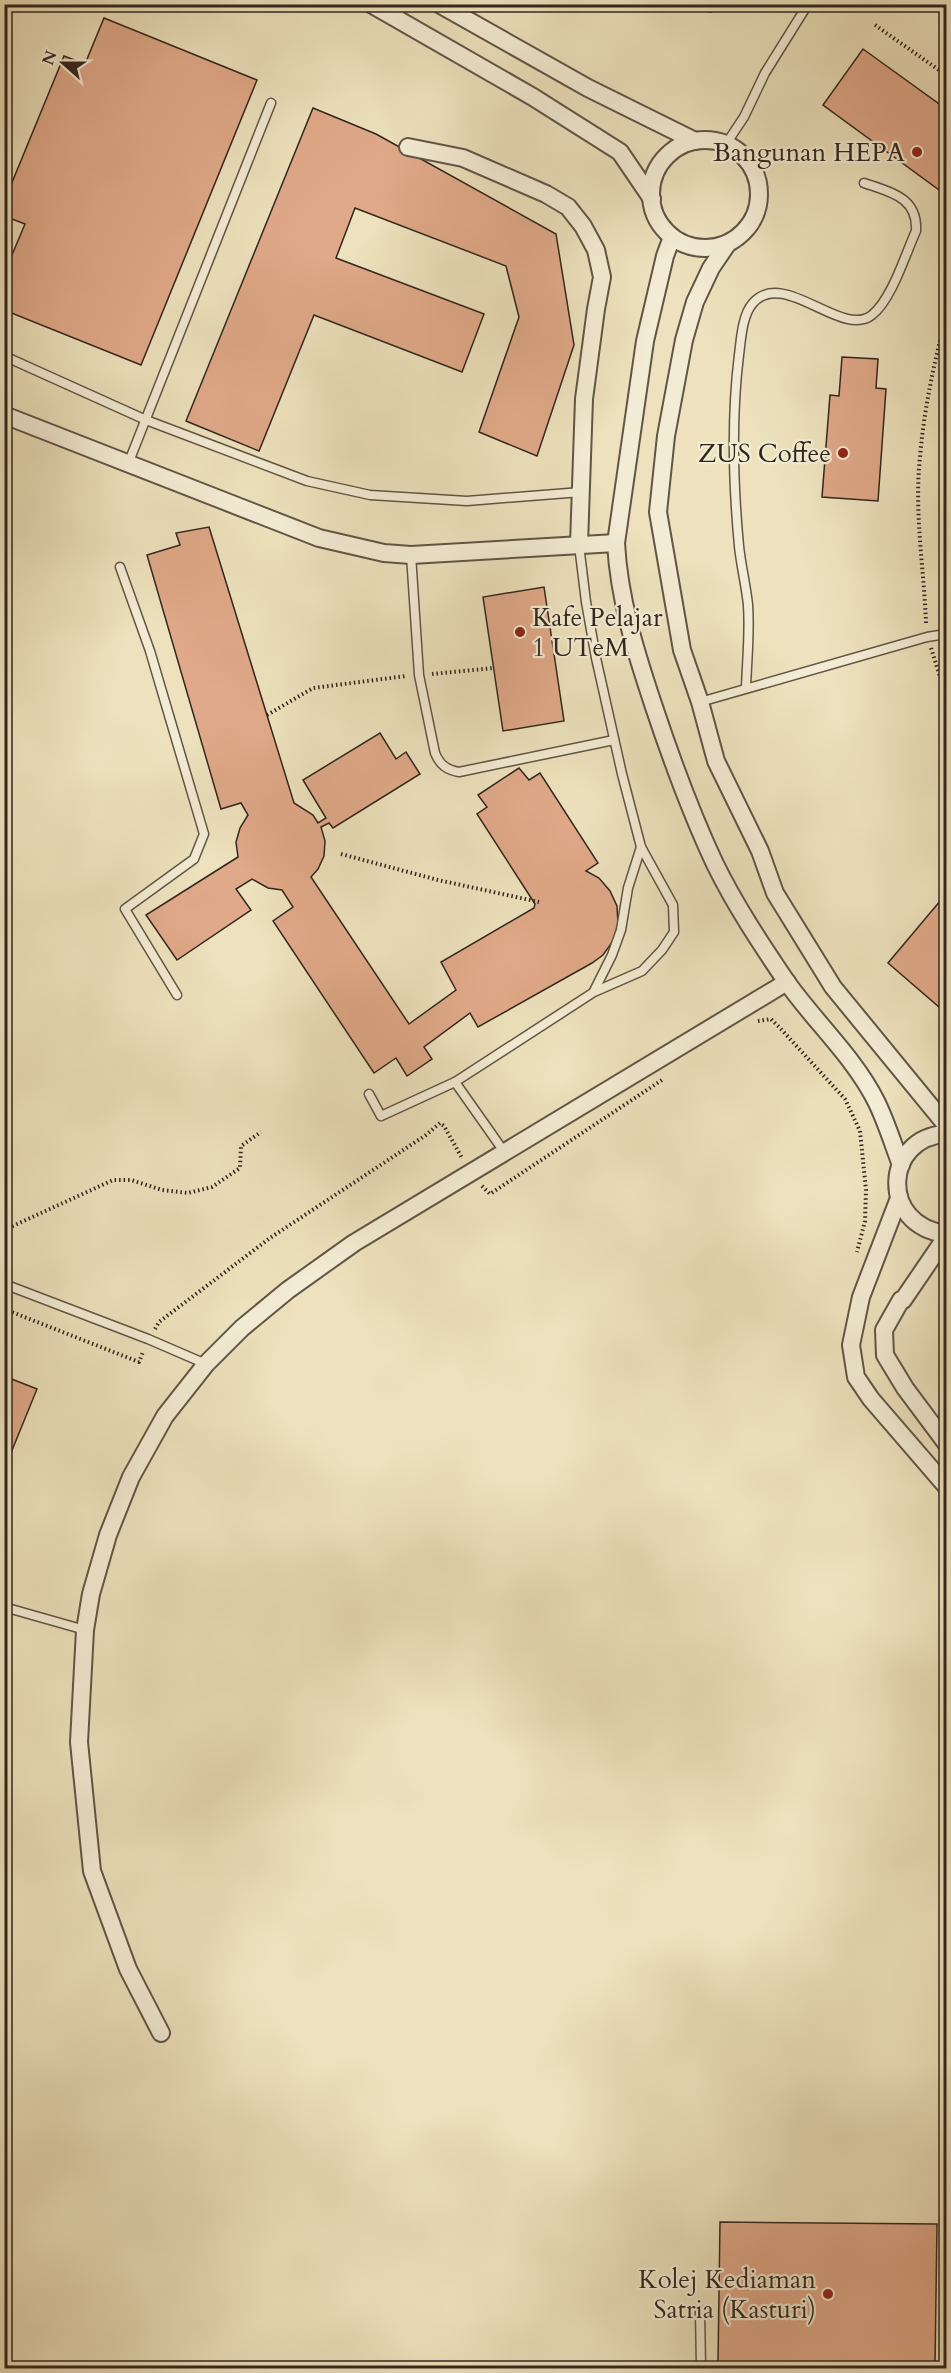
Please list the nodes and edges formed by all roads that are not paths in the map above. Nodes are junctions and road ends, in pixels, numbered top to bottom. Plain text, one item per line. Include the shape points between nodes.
1 (7, 4) edge
2 (371, 4) edge
3 (439, 4) edge
4 (808, 4) edge
5 (4, 11) edge
6 (400, 11) edge
7 (271, 103) dead end
8 (695, 141) junction
9 (726, 144) junction
10 (408, 147) dead end
11 (864, 183) dead end
12 (652, 199) junction
13 (672, 237) junction
14 (728, 243) junction
15 (4, 356) edge
16 (4, 415) edge
17 (146, 420) junction
18 (128, 465) junction
19 (581, 492) junction
20 (616, 543) junction
21 (579, 544) junction
22 (411, 555) junction
23 (120, 567) dead end
24 (946, 634) edge
25 (746, 687) junction
26 (700, 702) junction
27 (614, 740) junction
28 (641, 847) junction
29 (787, 982) junction
30 (594, 992) junction
31 (177, 995) dead end
32 (455, 1082) junction
33 (369, 1094) dead end
34 (946, 1125) edge
35 (946, 1134) edge
36 (505, 1153) junction
37 (901, 1165) junction
38 (899, 1198) junction
39 (946, 1235) edge
40 (4, 1284) edge
41 (206, 1364) junction
42 (946, 1443) edge
43 (946, 1486) edge
44 (4, 1607) edge
45 (85, 1630) junction
46 (161, 2033) dead end
47 (700, 2310) dead end
48 (700, 2368) edge

1 - 5 lane
2 - 6 street
3 - 8 street via 588,88
4 - 9 lane
6 - 12 street via 620,152
7 - 17 lane
8 - 9 street
8 - 12 street via 675,149 660,164 652,184
9 - 14 street via 748,161 755,173 759,200 748,225
10 - 19 street via 464,159 546,194 568,207 596,250 603,277 584,399
11 - 25 lane via 902,198 917,218 916,231 880,306 859,321 783,294 765,295 753,303 746,318 733,400 739,549 748,606
12 - 13 street via 655,213
13 - 14 street via 690,246 709,248
13 - 20 street via 645,341
14 - 26 street via 695,302 684,340 666,436 658,512 682,650
15 - 17 lane
16 - 18 street
17 - 18 lane
17 - 19 lane via 307,481 370,495 467,501
18 - 22 street via 319,538
19 - 21 street
20 - 21 street
20 - 29 street via 624,609 683,792 716,866
21 - 22 street
21 - 27 lane via 588,613
22 - 27 lane via 419,675 438,761 459,772
23 - 31 lane via 150,651 204,834 194,859 125,909
24 - 25 lane
25 - 26 lane
26 - 34 street via 716,761 760,851 775,892 833,987
27 - 28 lane
28 - 30 lane via 628,888 621,930
28 - 30 lane via 673,905 674,932 642,970
29 - 36 street
29 - 37 street via 876,1101
30 - 32 lane
32 - 33 lane via 381,1116
32 - 36 lane
35 - 37 street via 922,1140
36 - 41 street via 354,1243 288,1290
37 - 38 street via 897,1181
38 - 39 street via 917,1225
38 - 43 street via 861,1297 851,1345 856,1377
39 - 42 street via 884,1330 885,1355
40 - 41 lane
41 - 45 street via 165,1416 131,1477 108,1535
44 - 45 lane
45 - 46 street via 79,1742 92,1871 128,1970
47 - 48 lane

